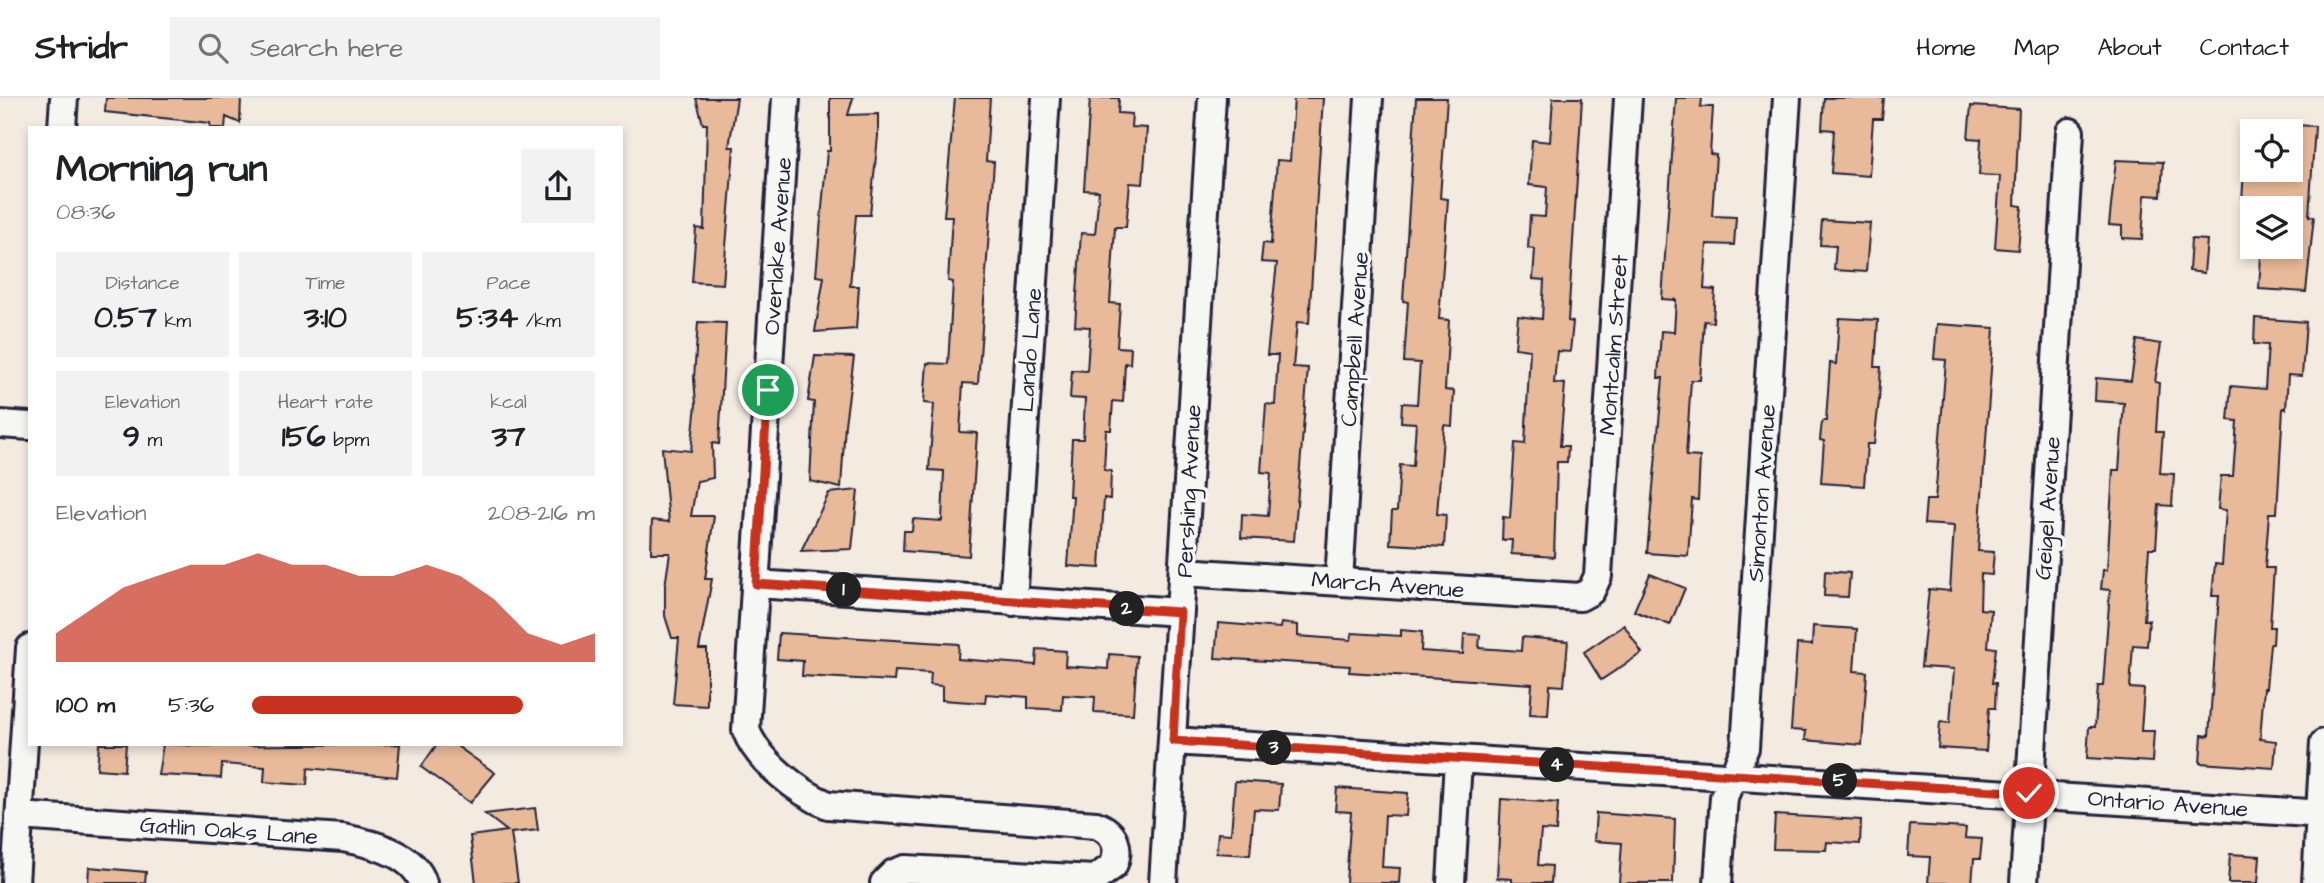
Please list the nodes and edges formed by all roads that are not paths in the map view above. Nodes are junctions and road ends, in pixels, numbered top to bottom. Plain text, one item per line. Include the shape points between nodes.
1 (64, 98) edge
2 (786, 98) edge
3 (1046, 98) edge
4 (1212, 98) edge
5 (1369, 98) edge
6 (1628, 98) edge
7 (1787, 98) edge
8 (62, 126) edge
9 (2070, 132) dead end
10 (0, 424) edge
11 (28, 426) edge
12 (1183, 572) junction
13 (1339, 581) junction
14 (756, 584) junction
15 (1591, 591) joint
16 (1013, 602) junction
17 (1180, 612) junction
18 (28, 679) edge
19 (1173, 741) junction
20 (2324, 743) edge
21 (1458, 760) junction
22 (1734, 775) junction
23 (2029, 793) junction
24 (2322, 814) edge
25 (19, 816) junction
26 (1109, 879) edge
27 (15, 883) edge
28 (423, 883) edge
29 (884, 883) edge
30 (1163, 883) edge
31 (1451, 883) edge
32 (1718, 883) edge
33 (2024, 883) edge
34 (2316, 883) edge

1 - 8 street
2 - 14 street, Overlake Avenue
3 - 16 street, Lando Lane
4 - 12 street, Pershing Avenue
5 - 13 street, Campbell Avenue
6 - 15 street, Montcalm Street via 1598,576
7 - 22 street, Simonton Avenue via 1745,748
9 - 23 street, Geigel Avenue
10 - 11 street
12 - 13 street, March Avenue
12 - 17 street, Pershing Avenue
13 - 15 street, March Avenue via 1580,597
14 - 16 street
14 - 26 street, Overlake Avenue via 746,730 758,750 782,773 812,797 838,808 1100,826 1112,835 1117,848
16 - 17 street
17 - 19 street, Pershing Avenue
18 - 25 street
19 - 21 street, Ontario Avenue
19 - 30 street, Pershing Avenue
20 - 24 street
21 - 22 street, Ontario Avenue
21 - 31 street
22 - 23 street, Ontario Avenue
22 - 32 street, Simonton Avenue via 1724,797
23 - 24 street, Ontario Avenue
23 - 33 street, Geigel Avenue
24 - 34 street
25 - 27 street
25 - 28 street, Gatlin Oaks Lane via 344,838 377,845 404,860
26 - 29 street via 905,869

